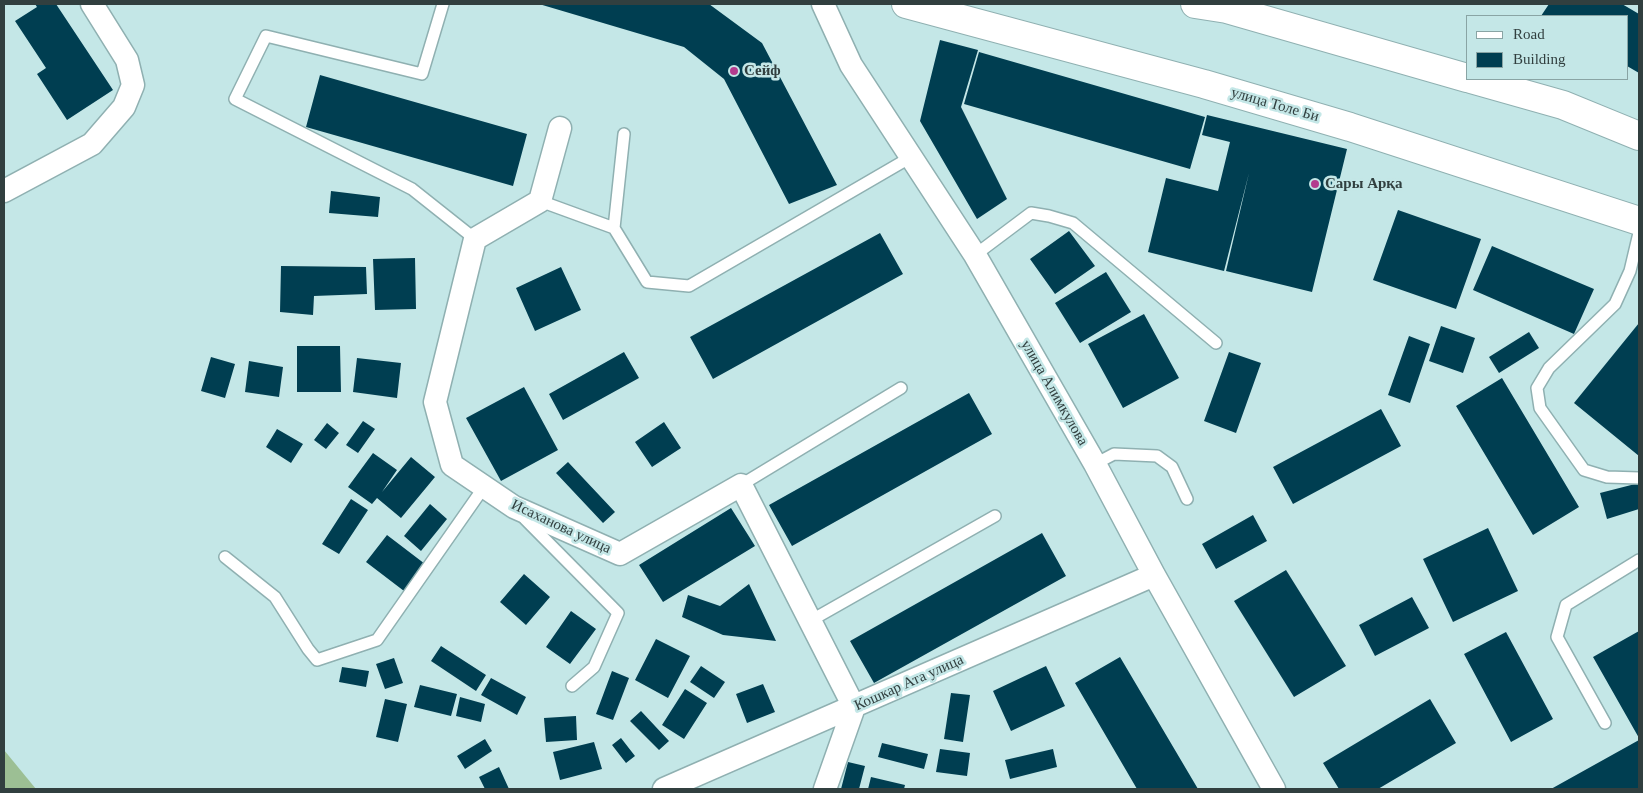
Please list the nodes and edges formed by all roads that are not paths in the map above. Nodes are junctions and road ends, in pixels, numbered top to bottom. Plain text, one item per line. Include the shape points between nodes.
1 (92, 4) edge
2 (443, 4) edge
3 (823, 4) edge
4 (906, 4) edge
5 (1196, 4) edge
6 (1466, 78) edge
7 (1475, 80) edge
8 (560, 128) dead end
9 (624, 134) dead end
10 (1639, 136) edge
11 (911, 157) junction
12 (4, 191) edge
13 (540, 201) junction
14 (1639, 221) edge
15 (614, 228) junction
16 (1639, 233) edge
17 (475, 239) junction
18 (976, 255) junction
19 (1216, 342) dead end
20 (901, 388) dead end
21 (1094, 464) junction
22 (1639, 478) edge
23 (741, 485) junction
24 (484, 487) junction
25 (1187, 499) dead end
26 (514, 507) junction
27 (995, 516) dead end
28 (225, 557) dead end
29 (1639, 560) edge
30 (1154, 575) junction
31 (810, 621) junction
32 (572, 686) dead end
33 (854, 707) junction
34 (1605, 723) dead end
35 (664, 789) edge
36 (825, 789) edge
37 (1274, 789) edge

1 - 12 street via 127,60 133,85 124,108 92,144
2 - 17 lane via 422,74 266,36 235,99 412,189
3 - 11 street, улица Алимкулова via 851,65
4 - 14 main road, улица Толе Би via 1350,127
5 - 6 main road via 1227,8
7 - 10 main road via 1563,105
8 - 13 street
9 - 15 lane
11 - 15 lane via 689,286 647,282
11 - 18 street, улица Алимкулова
13 - 15 lane
13 - 17 street
16 - 22 lane via 1630,271 1615,304 1549,368 1537,388 1540,408 1584,470 1607,477
17 - 24 street, Исаханова улица via 436,402 452,465
18 - 19 lane via 1031,213 1073,223
18 - 21 street, улица Алимкулова
20 - 23 lane
21 - 25 lane via 1114,454 1157,456 1172,466
21 - 30 street, улица Алимкулова
23 - 26 street, Исаханова улица via 620,554
23 - 31 street
24 - 26 street, Исаханова улица
24 - 28 lane via 377,640 317,660 275,597
26 - 32 lane via 618,613 594,667
27 - 31 lane
29 - 34 lane via 1566,605 1557,637
30 - 33 street, Кошкар Ата улица
30 - 37 street, улица Алимкулова
31 - 33 street
33 - 35 street, Кошкар Ата улица
33 - 36 street

